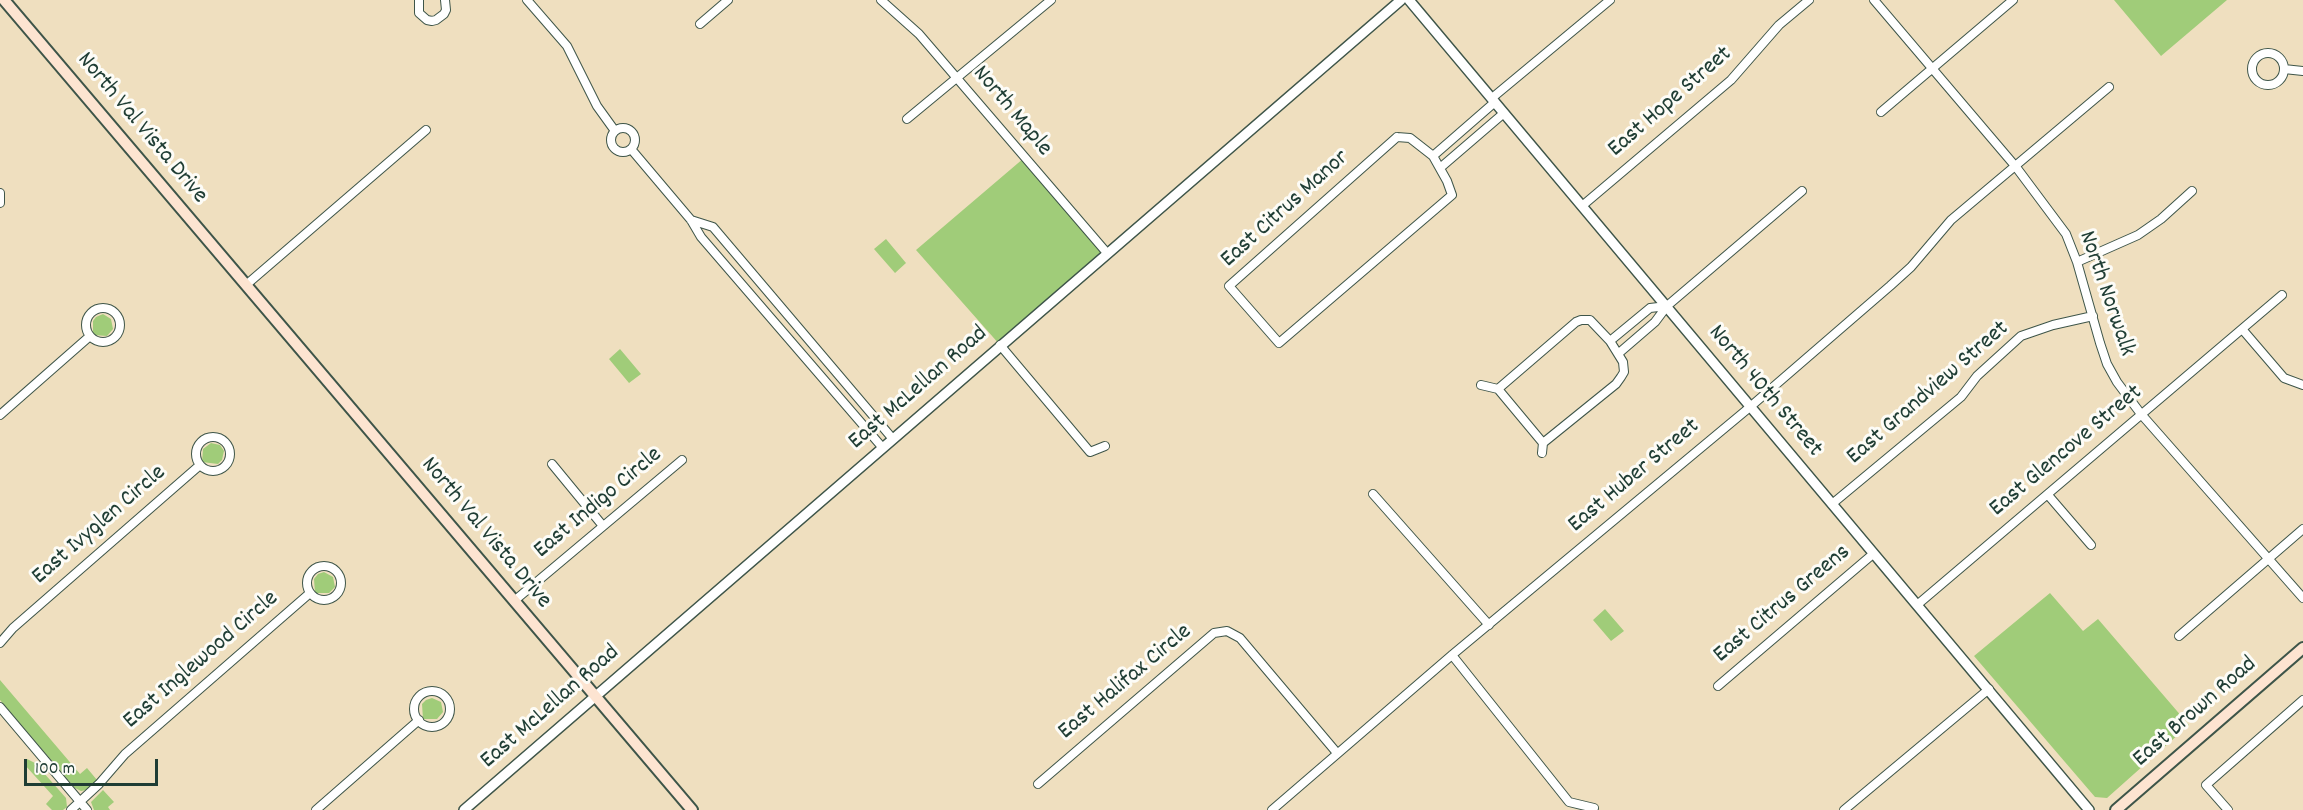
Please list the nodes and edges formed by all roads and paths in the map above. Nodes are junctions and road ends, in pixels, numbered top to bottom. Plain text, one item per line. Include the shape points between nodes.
1 (4, 0) edge
2 (419, 0) edge
3 (446, 0) edge
4 (527, 0) edge
5 (728, 0) edge
6 (881, 0) edge
7 (1051, 0) edge
8 (1409, 0) edge
9 (1610, 0) edge
10 (1809, 0) edge
11 (1874, 0) edge
12 (2013, 0) edge
13 (1398, 1) edge
14 (700, 24) dead end
15 (1932, 68) junction
16 (2284, 69) junction
17 (2303, 71) edge
18 (957, 79) junction
19 (2109, 87) dead end
20 (1493, 100) junction
21 (1881, 112) dead end
22 (1504, 113) junction
23 (907, 119) dead end
24 (426, 130) dead end
25 (615, 131) junction
26 (631, 149) junction
27 (1433, 156) junction
28 (2016, 167) junction
29 (1440, 168) junction
30 (1802, 191) dead end
31 (2192, 191) dead end
32 (0, 193) edge
33 (0, 203) edge
34 (1582, 206) junction
35 (691, 220) junction
36 (1107, 253) junction
37 (2077, 262) junction
38 (746, 264) junction
39 (734, 274) junction
40 (246, 285) junction
41 (2282, 295) dead end
42 (1667, 306) junction
43 (2093, 316) junction
44 (1627, 327) junction
45 (2242, 329) junction
46 (90, 336) junction
47 (1636, 338) junction
48 (1610, 341) junction
49 (1000, 345) junction
50 (1619, 353) junction
51 (833, 368) junction
52 (822, 377) junction
53 (1482, 385) dead end
54 (2303, 385) edge
55 (1498, 389) junction
56 (858, 399) junction
57 (848, 407) junction
58 (1750, 407) junction
59 (2141, 414) junction
60 (0, 415) edge
61 (871, 415) junction
62 (861, 423) junction
63 (892, 438) junction
64 (1543, 443) junction
65 (1105, 446) dead end
66 (882, 447) junction
67 (1542, 453) dead end
68 (682, 460) dead end
69 (552, 464) dead end
70 (200, 465) junction
71 (1373, 494) dead end
72 (2048, 495) junction
73 (1832, 504) junction
74 (603, 526) junction
75 (2303, 529) edge
76 (2091, 545) dead end
77 (1874, 554) junction
78 (2269, 559) junction
79 (310, 593) junction
80 (2303, 598) edge
81 (514, 601) junction
82 (1917, 604) junction
83 (1489, 625) junction
84 (2179, 636) dead end
85 (0, 643) edge
86 (2303, 648) edge
87 (1452, 655) junction
88 (1718, 686) dead end
89 (1989, 689) junction
90 (595, 695) junction
91 (2303, 699) edge
92 (0, 707) edge
93 (419, 720) junction
94 (1337, 753) junction
95 (1038, 784) dead end
96 (80, 801) junction
97 (1594, 808) dead end
98 (70, 810) edge
99 (87, 810) edge
100 (316, 810) edge
101 (464, 810) edge
102 (692, 810) edge
103 (1272, 810) edge
104 (1844, 810) edge
105 (2089, 810) edge
106 (2116, 810) edge
107 (2228, 810) edge

1 - 40 main road, North Val Vista Drive
2 - 3 street via 419,13 432,21 444,14
4 - 25 street via 567,46 597,106
5 - 14 street
6 - 18 street, North Maple via 919,34
7 - 18 street
8 - 20 street, North 40th Street
9 - 20 street
10 - 34 street, East Hope Street via 1779,25 1731,80
11 - 15 street, North Norwalk
12 - 15 street
13 - 36 street, East McLellan Road
15 - 21 street
15 - 28 street, North Norwalk
16 - 16 street via 2280,59 2266,53 2256,58 2252,67 2257,81 2267,85 2277,82
16 - 17 street
18 - 23 street
18 - 36 street, North Maple
19 - 28 street, East Huber Street
20 - 22 street, North 40th Street
20 - 27 street
22 - 29 street
22 - 34 street, North 40th Street
24 - 40 street
25 - 26 street via 611,140 614,148 623,152
25 - 26 street via 623,128 632,132 635,141
26 - 35 street
27 - 29 street, East Citrus Manor
27 - 29 street, East Citrus Manor via 1410,138 1397,137 1229,286 1279,343 1452,195
28 - 37 street, North Norwalk via 2066,234
28 - 58 street, East Huber Street via 1951,220 1911,267
30 - 42 street
31 - 37 street via 2138,235
32 - 33 street
34 - 42 street, North 40th Street
35 - 38 street via 713,227
35 - 39 street
36 - 49 street, East McLellan Road
37 - 43 street, North Norwalk
38 - 39 street
38 - 51 street
39 - 52 street
40 - 81 main road, North Val Vista Drive
41 - 45 street, East Glencove Street
42 - 44 street via 1650,308
42 - 47 street
42 - 58 street, North 40th Street
43 - 59 street, North Norwalk via 2107,364
43 - 73 street, East Grandview Street via 2021,336 1977,375 1961,398
44 - 47 street
44 - 48 street
45 - 54 street via 2284,378
45 - 59 street, East Glencove Street
46 - 46 street via 99,342 115,337 120,327 114,312 104,308 93,311 86,326
46 - 60 street
47 - 50 street
48 - 50 street
48 - 55 street via 1590,320 1575,322
49 - 63 street, East McLellan Road
49 - 65 street via 1090,452
50 - 64 street via 1624,372 1616,384
51 - 52 street
51 - 56 street
52 - 57 street
53 - 55 street
55 - 64 street
56 - 57 street
56 - 61 street
57 - 62 street
58 - 73 street, North 40th Street
58 - 83 street, East Huber Street
59 - 72 street, East Glencove Street
59 - 78 street, North Norwalk
61 - 62 street
61 - 63 street
62 - 66 street
63 - 66 street, East McLellan Road
64 - 67 street
66 - 90 street, East McLellan Road
68 - 74 street, East Indigo Circle
69 - 74 street
70 - 70 street, East Ivyglen Circle via 208,470 224,466 230,457 225,442 215,437 204,439 196,453
70 - 85 street, East Ivyglen Circle
71 - 83 street
72 - 76 street
72 - 82 street, East Glencove Street
73 - 77 street, North 40th Street
74 - 81 street, East Indigo Circle
75 - 78 street
77 - 82 street, North 40th Street
77 - 88 street, East Citrus Greens
78 - 80 street, North Norwalk
78 - 84 street
79 - 79 street, East Inglewood Circle via 319,600 336,596 341,580 336,570 320,566 310,572 306,582
79 - 96 street, East Inglewood Circle via 125,754
81 - 90 main road, North Val Vista Drive
82 - 89 street, North 40th Street
83 - 87 street, East Huber Street
86 - 106 main road, East Brown Road
87 - 94 street, East Huber Street
87 - 97 street via 1569,802
89 - 104 street
89 - 105 street, North 40th Street
90 - 101 street, East McLellan Road
90 - 102 main road, North Val Vista Drive
91 - 107 street via 2206,785
92 - 96 street
93 - 93 street via 429,726 441,724 449,715 446,698 431,691 421,695 414,710
93 - 100 street
94 - 95 street, East Halifax Circle via 1240,638 1227,631 1214,633
94 - 103 street, East Huber Street
96 - 98 street, East Inglewood Circle
96 - 99 street

